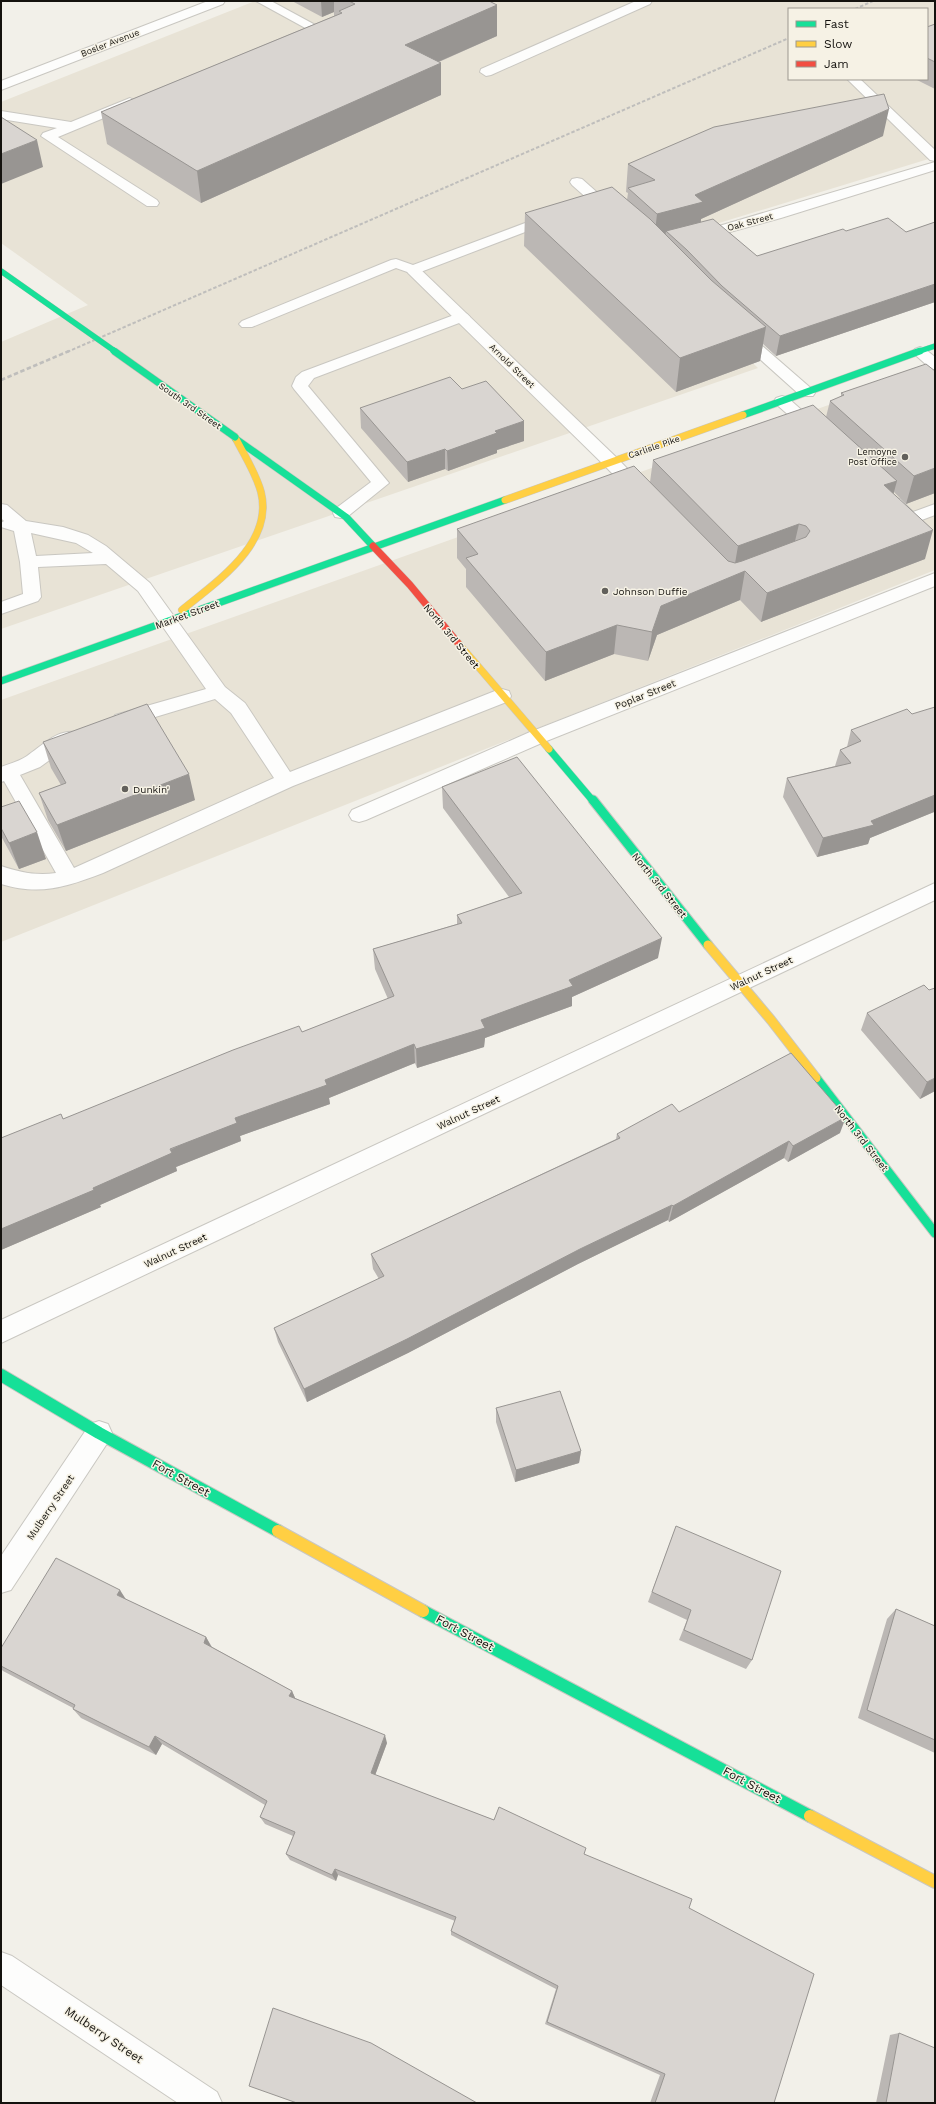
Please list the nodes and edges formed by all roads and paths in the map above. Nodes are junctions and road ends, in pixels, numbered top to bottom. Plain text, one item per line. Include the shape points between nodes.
1 (219, 1) edge
2 (262, 1) edge
3 (646, 1) edge
4 (327, 21) edge
5 (313, 27) junction
6 (298, 33) edge
7 (486, 72) dead end
8 (854, 80) edge
9 (1, 86) edge
10 (146, 96) edge
11 (1, 115) edge
12 (73, 126) junction
13 (935, 157) edge
14 (935, 166) edge
15 (577, 182) dead end
16 (152, 203) dead end
17 (549, 218) edge
18 (623, 223) edge
19 (682, 241) edge
20 (413, 270) junction
21 (1, 271) edge
22 (462, 317) junction
23 (247, 324) dead end
24 (729, 324) edge
25 (935, 346) edge
26 (920, 352) junction
27 (935, 365) edge
28 (807, 393) junction
29 (782, 401) junction
30 (234, 437) junction
31 (825, 439) edge
32 (611, 462) junction
33 (883, 492) edge
34 (651, 503) edge
35 (1, 509) edge
36 (935, 510) edge
37 (340, 513) junction
38 (1, 525) edge
39 (22, 526) junction
40 (373, 546) junction
41 (110, 558) junction
42 (29, 562) junction
43 (935, 579) edge
44 (1, 608) edge
45 (168, 620) junction
46 (1, 681) edge
47 (218, 692) junction
48 (502, 696) junction
49 (537, 737) junction
50 (5, 773) edge
51 (286, 781) junction
52 (359, 815) dead end
53 (1, 874) edge
54 (69, 878) junction
55 (935, 891) edge
56 (739, 984) junction
57 (935, 1233) edge
58 (1, 1332) edge
59 (1, 1375) edge
60 (99, 1433) junction
61 (1, 1580) edge
62 (935, 1882) edge
63 (1, 1967) edge
64 (206, 2103) edge

1 - 9 street, Bosler Avenue
2 - 5 street
3 - 7 street
4 - 5 street
5 - 6 street
8 - 13 street
10 - 12 street
11 - 12 street
12 - 16 street via 48,136
14 - 19 street, Oak Street
15 - 18 street
17 - 20 street
20 - 22 street, Arnold Street
20 - 23 street via 396,263
21 - 30 main road, South 3rd Street, bridge
22 - 32 street, Arnold Street
22 - 37 street via 308,375 302,380 300,386 381,483
24 - 28 street
25 - 26 main road, Carlisle Pike
26 - 27 street
26 - 28 main road, Carlisle Pike
28 - 29 main road, Carlisle Pike
29 - 31 street
29 - 32 main road, Carlisle Pike
30 - 37 main road, South 3rd Street
30 - 45 main road via 259,488 264,510 260,529 240,559
32 - 34 street, Arnold Street
32 - 40 main road, Carlisle Pike
33 - 36 street via 911,519
35 - 39 street
37 - 40 main road, South 3rd Street
38 - 39 street
39 - 41 street via 82,539
39 - 42 street
40 - 45 main road, Market Street
40 - 48 main road, North 3rd Street via 410,585
41 - 42 street
41 - 45 street via 144,587
42 - 44 street via 32,597
43 - 49 street, Poplar Street
45 - 46 main road, Market Street
45 - 47 street
47 - 50 street via 158,708 62,741 33,762
47 - 51 street via 238,708
48 - 49 main road, North 3rd Street
48 - 51 street
49 - 52 street, Poplar Street
49 - 56 main road, North 3rd Street via 574,777
50 - 54 street
51 - 54 street
53 - 54 street via 5,877 41,883
55 - 56 street, Walnut Street
56 - 57 main road, North 3rd Street via 771,1020
56 - 58 street, Walnut Street
59 - 60 main road, Fort Street
60 - 61 street, Mulberry Street
60 - 62 main road, Fort Street via 427,1613
63 - 64 street, Mulberry Street

